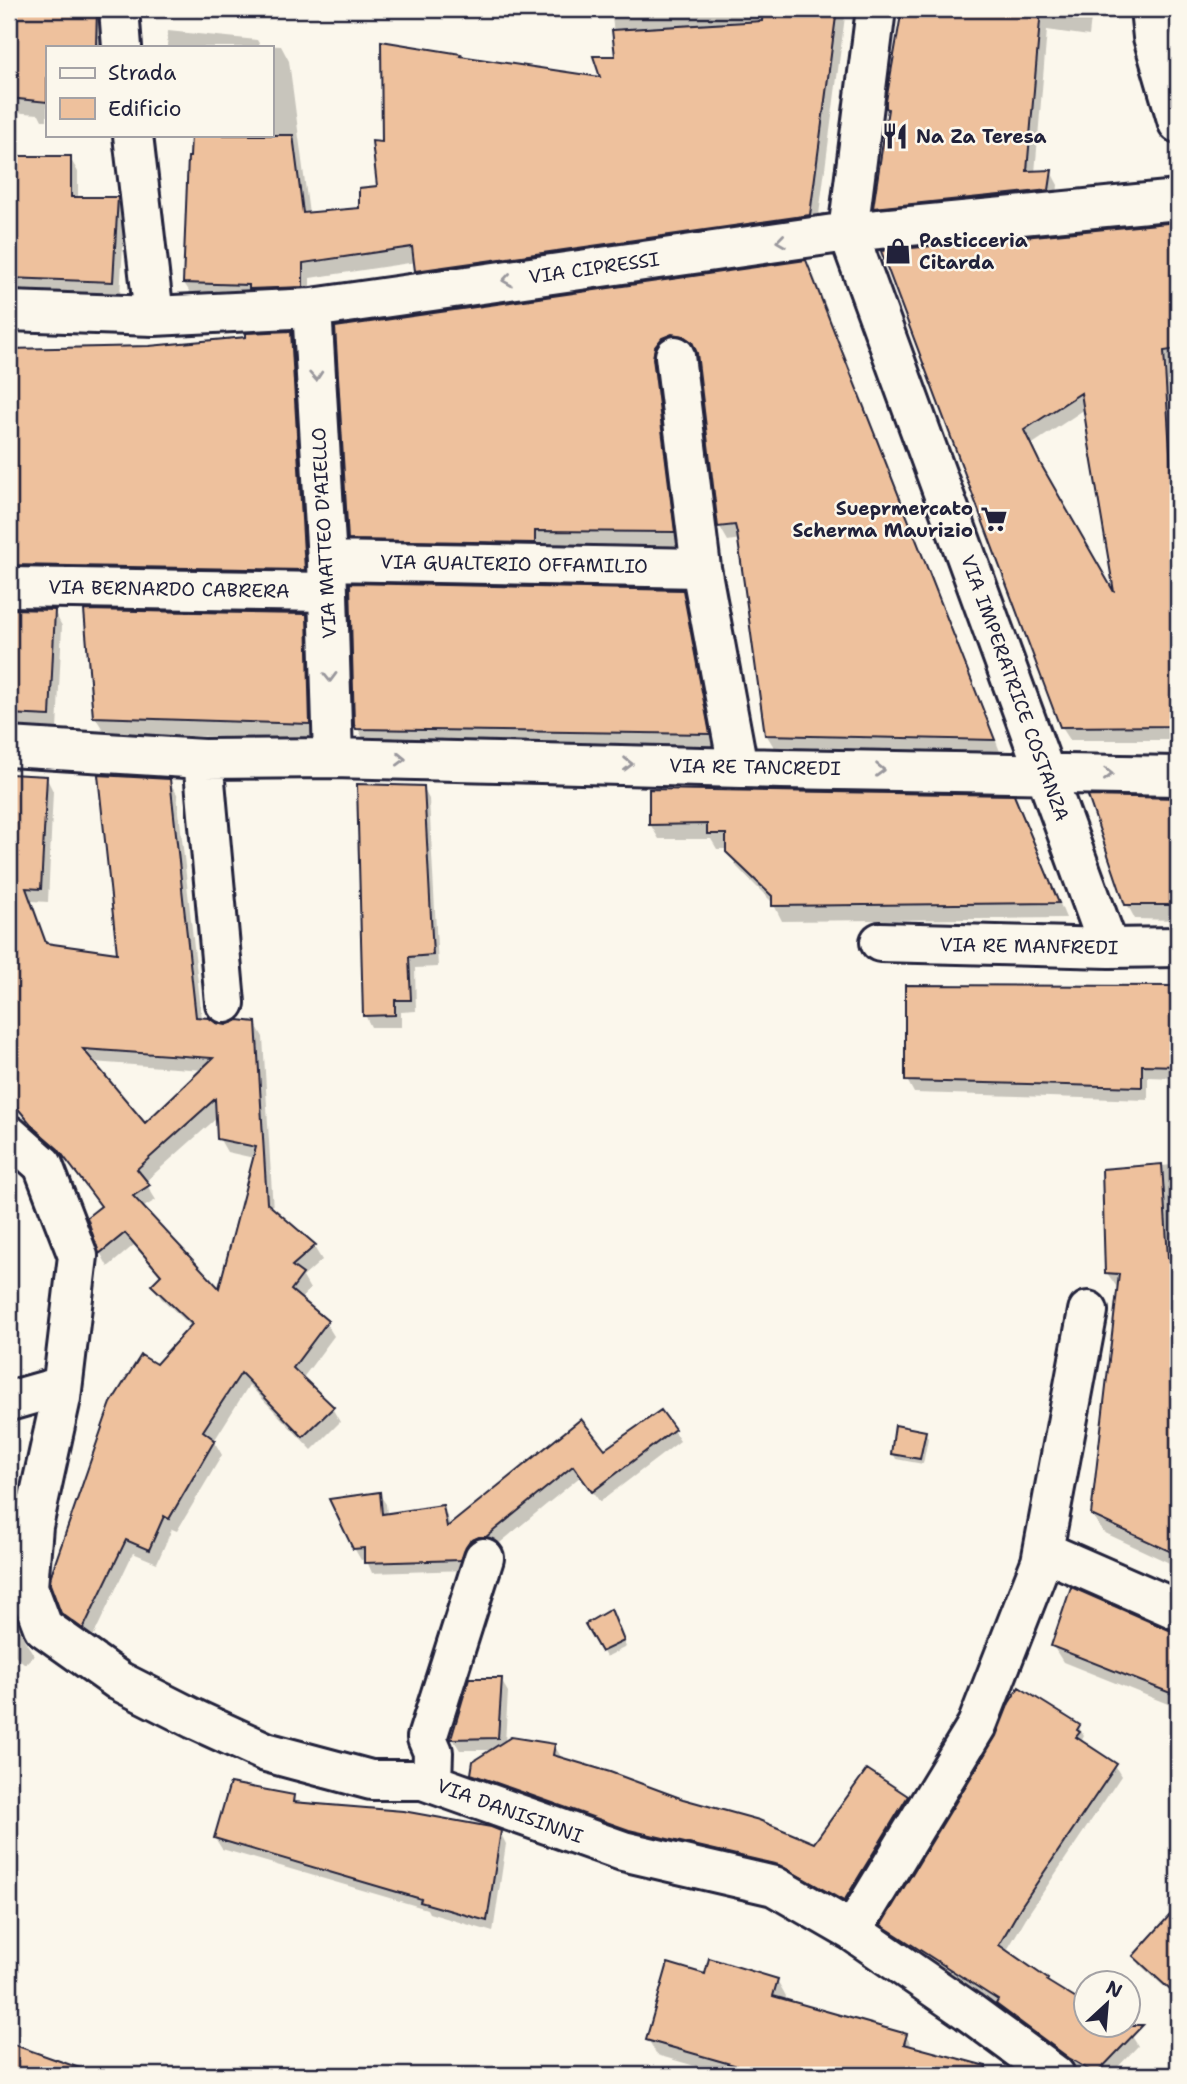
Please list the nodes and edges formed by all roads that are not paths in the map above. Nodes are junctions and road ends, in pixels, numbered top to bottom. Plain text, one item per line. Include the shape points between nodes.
1 (119, 9) edge
2 (876, 9) edge
3 (1150, 9) edge
4 (122, 46) edge
5 (1178, 123) edge
6 (133, 136) edge
7 (1178, 200) edge
8 (848, 232) junction
9 (312, 308) junction
10 (9, 311) edge
11 (154, 316) junction
12 (675, 356) dead end
13 (701, 568) junction
14 (328, 576) junction
15 (9, 587) edge
16 (9, 747) edge
17 (333, 758) junction
18 (203, 760) junction
19 (738, 767) junction
20 (1046, 772) junction
21 (1178, 775) edge
22 (880, 943) dead end
23 (1178, 947) edge
24 (1109, 948) junction
25 (225, 1003) dead end
26 (9, 1135) edge
27 (1088, 1311) dead end
28 (62, 1386) junction
29 (9, 1401) edge
30 (21, 1512) edge
31 (1043, 1551) junction
32 (484, 1558) dead end
33 (1178, 1610) edge
34 (432, 1783) junction
35 (852, 1931) junction
36 (1055, 2075) edge

1 - 4 street
2 - 8 street
3 - 5 street via 1153,37
6 - 11 street
7 - 8 street, VIA CIPRESSI
8 -> 9 street, VIA CIPRESSI
8 - 20 street, VIA IMPERATRICE COSTANZA
9 - 11 street, VIA CIPRESSI
9 -> 14 street, VIA MATTEO D'AIELLO
10 - 11 street, VIA CIPRESSI
12 - 13 street
13 - 14 street, VIA GUALTERIO OFFAMILIO
13 - 19 street
14 - 15 street, VIA BERNARDO CABRERA
14 -> 17 street, VIA MATTEO D'AIELLO
16 - 18 street, VIA RE TANCREDI
17 - 18 street, VIA RE TANCREDI
17 -> 19 street, VIA RE TANCREDI
18 - 25 street
19 -> 20 street, VIA RE TANCREDI
20 -> 21 street, VIA RE TANCREDI
20 - 24 street, VIA IMPERATRICE COSTANZA
22 - 24 street, VIA RE MANFREDI
23 - 24 street, VIA RE MANFREDI
26 - 28 street, VIA DANISINNI via 43,1165 78,1256
27 - 31 street
28 - 29 street
28 - 30 street, VIA DANISINNI
30 - 34 street, VIA DANISINNI via 28,1587 43,1627 120,1681 266,1752 371,1780
31 - 33 street
31 - 35 street via 977,1725
32 - 34 street via 427,1738 433,1752
34 - 35 street, VIA DANISINNI via 623,1851 774,1886
35 - 36 street, VIA DANISINNI

